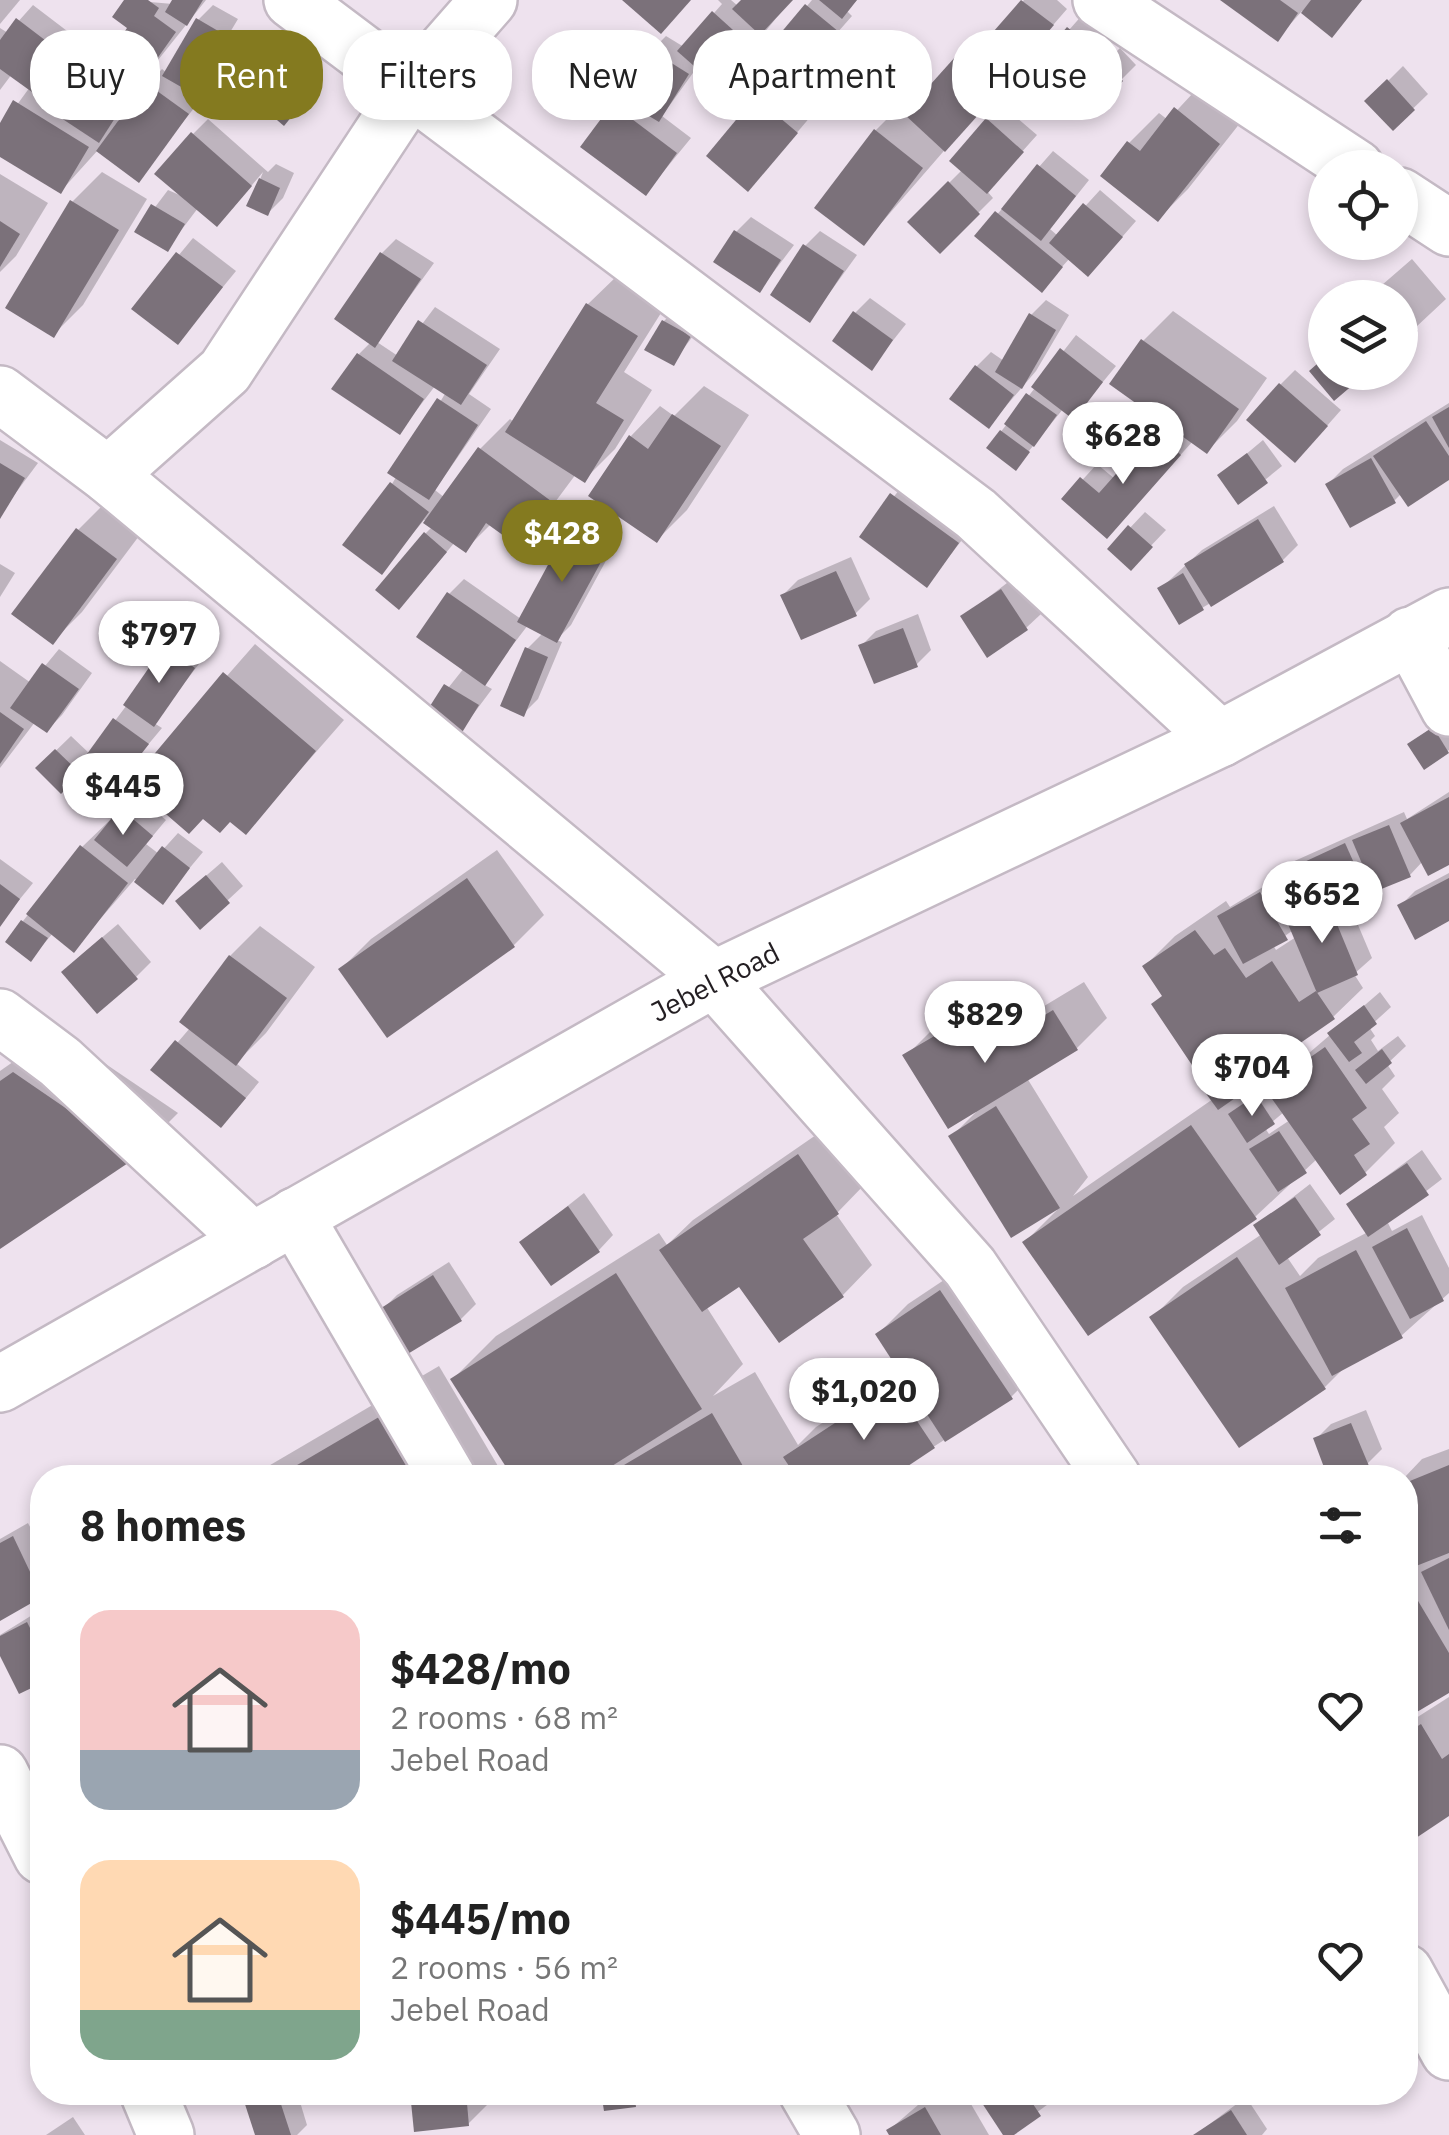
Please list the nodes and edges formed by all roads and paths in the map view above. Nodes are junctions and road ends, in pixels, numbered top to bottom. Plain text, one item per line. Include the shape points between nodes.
1 (292, 0) edge
2 (489, 0) edge
3 (1101, 0) edge
4 (463, 30) edge
5 (343, 38) edge
6 (391, 120) edge
7 (453, 120) edge
8 (1329, 150) edge
9 (1418, 208) edge
10 (1449, 228) edge
11 (0, 394) edge
12 (108, 474) junction
13 (1430, 625) edge
14 (1449, 708) edge
15 (1220, 739) junction
16 (714, 979) junction
17 (0, 1017) edge
18 (274, 1228) junction
19 (0, 1384) edge
20 (439, 1465) edge
21 (1104, 1465) edge
22 (0, 1772) edge
23 (30, 1832) edge
24 (1418, 1996) edge
25 (1449, 2052) edge
26 (153, 2105) edge
27 (815, 2105) edge
28 (166, 2135) edge
29 (832, 2135) edge

1 - 5 street
2 - 4 street
3 - 8 street
6 - 12 street via 225,371
7 - 15 street via 976,514
9 - 10 street
11 - 12 street
12 - 16 street
13 - 14 street
13 - 15 street, Jebel Road
15 - 16 street, Jebel Road
16 - 18 street, Jebel Road
16 - 21 street via 970,1267
17 - 18 street
18 - 19 street, Jebel Road
18 - 20 street
22 - 23 street
24 - 25 street
26 - 28 street
27 - 29 street

